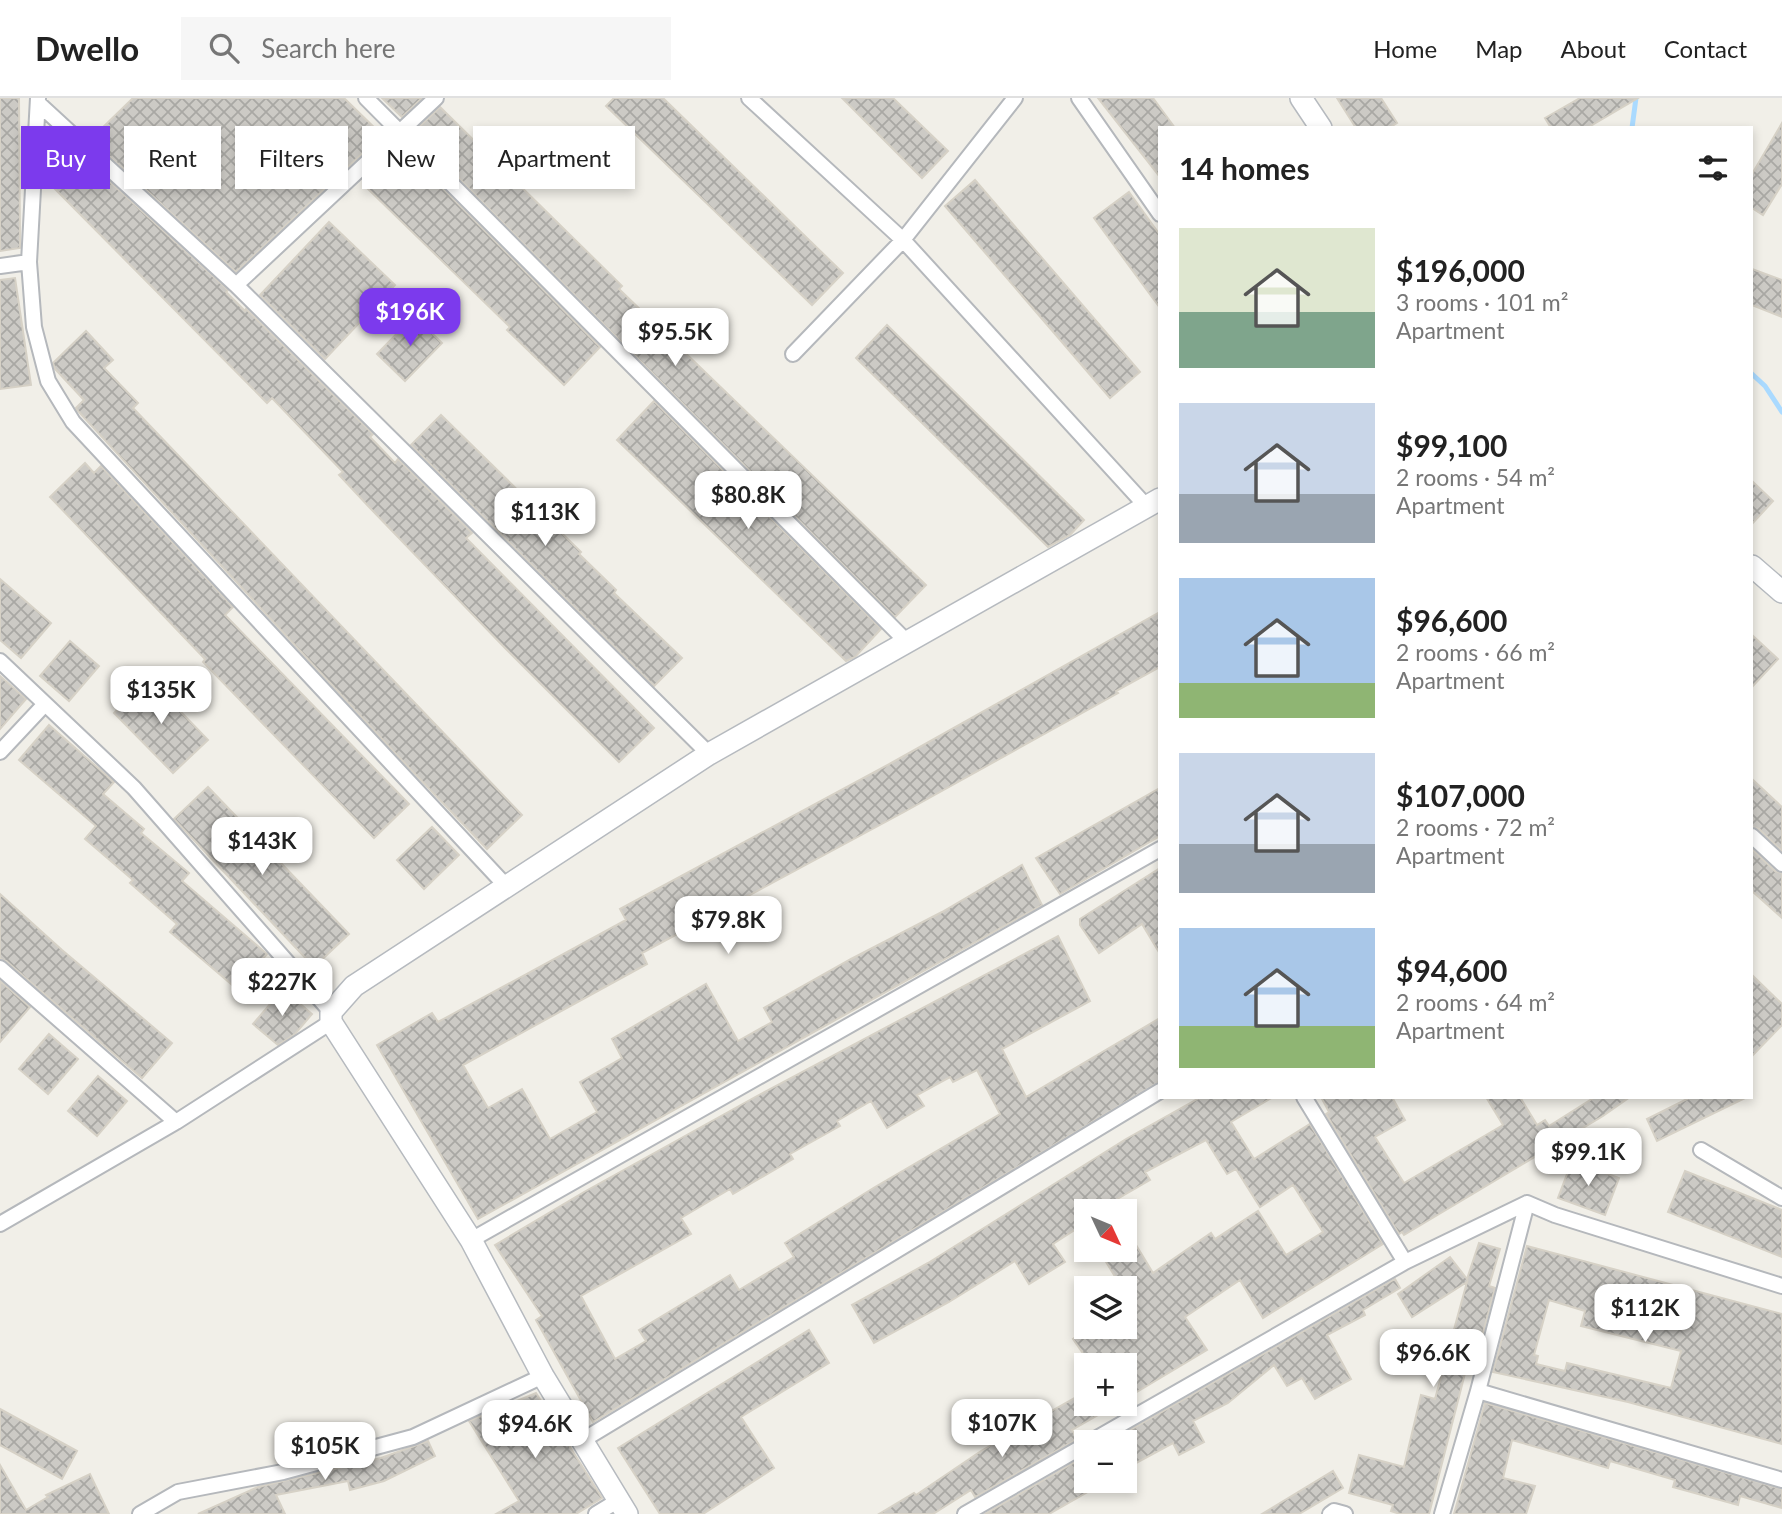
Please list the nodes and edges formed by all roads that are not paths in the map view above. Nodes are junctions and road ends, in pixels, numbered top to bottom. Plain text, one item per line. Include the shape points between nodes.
1 (366, 98) edge
2 (436, 98) edge
3 (749, 98) edge
4 (1015, 98) edge
5 (1079, 98) edge
6 (1301, 98) edge
7 (38, 100) edge
8 (393, 126) edge
9 (407, 126) edge
10 (1320, 126) edge
11 (362, 168) edge
12 (456, 189) edge
13 (1158, 211) edge
14 (903, 240) junction
15 (29, 262) junction
16 (0, 266) edge
17 (236, 285) junction
18 (793, 354) dead end
19 (1154, 503) edge
20 (1753, 567) edge
21 (1782, 592) edge
22 (908, 643) junction
23 (0, 661) edge
24 (45, 704) junction
25 (0, 752) edge
26 (709, 754) junction
27 (1753, 837) edge
28 (1158, 850) edge
29 (1782, 864) edge
30 (506, 886) junction
31 (0, 968) edge
32 (331, 1017) junction
33 (1158, 1092) edge
34 (1305, 1099) edge
35 (176, 1122) junction
36 (1701, 1150) dead end
37 (1782, 1198) edge
38 (1527, 1203) junction
39 (0, 1224) edge
40 (471, 1240) junction
41 (1405, 1262) junction
42 (1782, 1286) edge
43 (543, 1376) junction
44 (1478, 1391) junction
45 (1112, 1430) edge
46 (583, 1440) junction
47 (1074, 1452) edge
48 (1782, 1480) edge
49 (623, 1507) edge
50 (140, 1514) edge
51 (596, 1514) edge
52 (965, 1514) edge
53 (1330, 1514) edge
54 (1345, 1514) edge
55 (1442, 1514) edge

1 - 8 street
2 - 9 street
3 - 14 street
4 - 14 street
5 - 13 street
6 - 10 street
7 - 15 street
7 - 17 street
11 - 17 street
12 - 22 street
14 - 18 street
14 - 19 street
15 - 16 street
15 - 30 street via 34,327 48,381 73,422
17 - 26 street
19 - 22 street
20 - 21 street
22 - 26 street
23 - 24 street
24 - 25 street
24 - 32 street via 134,788
26 - 30 street
27 - 29 street
28 - 40 street
30 - 32 street via 354,986
31 - 35 street
32 - 35 street
32 - 40 street
33 - 46 street
34 - 41 street
35 - 39 street
36 - 37 street
38 - 41 street
38 - 42 street
38 - 44 street
40 - 43 street
41 - 45 street
43 - 46 street
43 - 50 street via 413,1437 283,1472 178,1492
44 - 48 street
44 - 55 street
46 - 49 street
47 - 52 street
49 - 51 street
53 - 54 street

